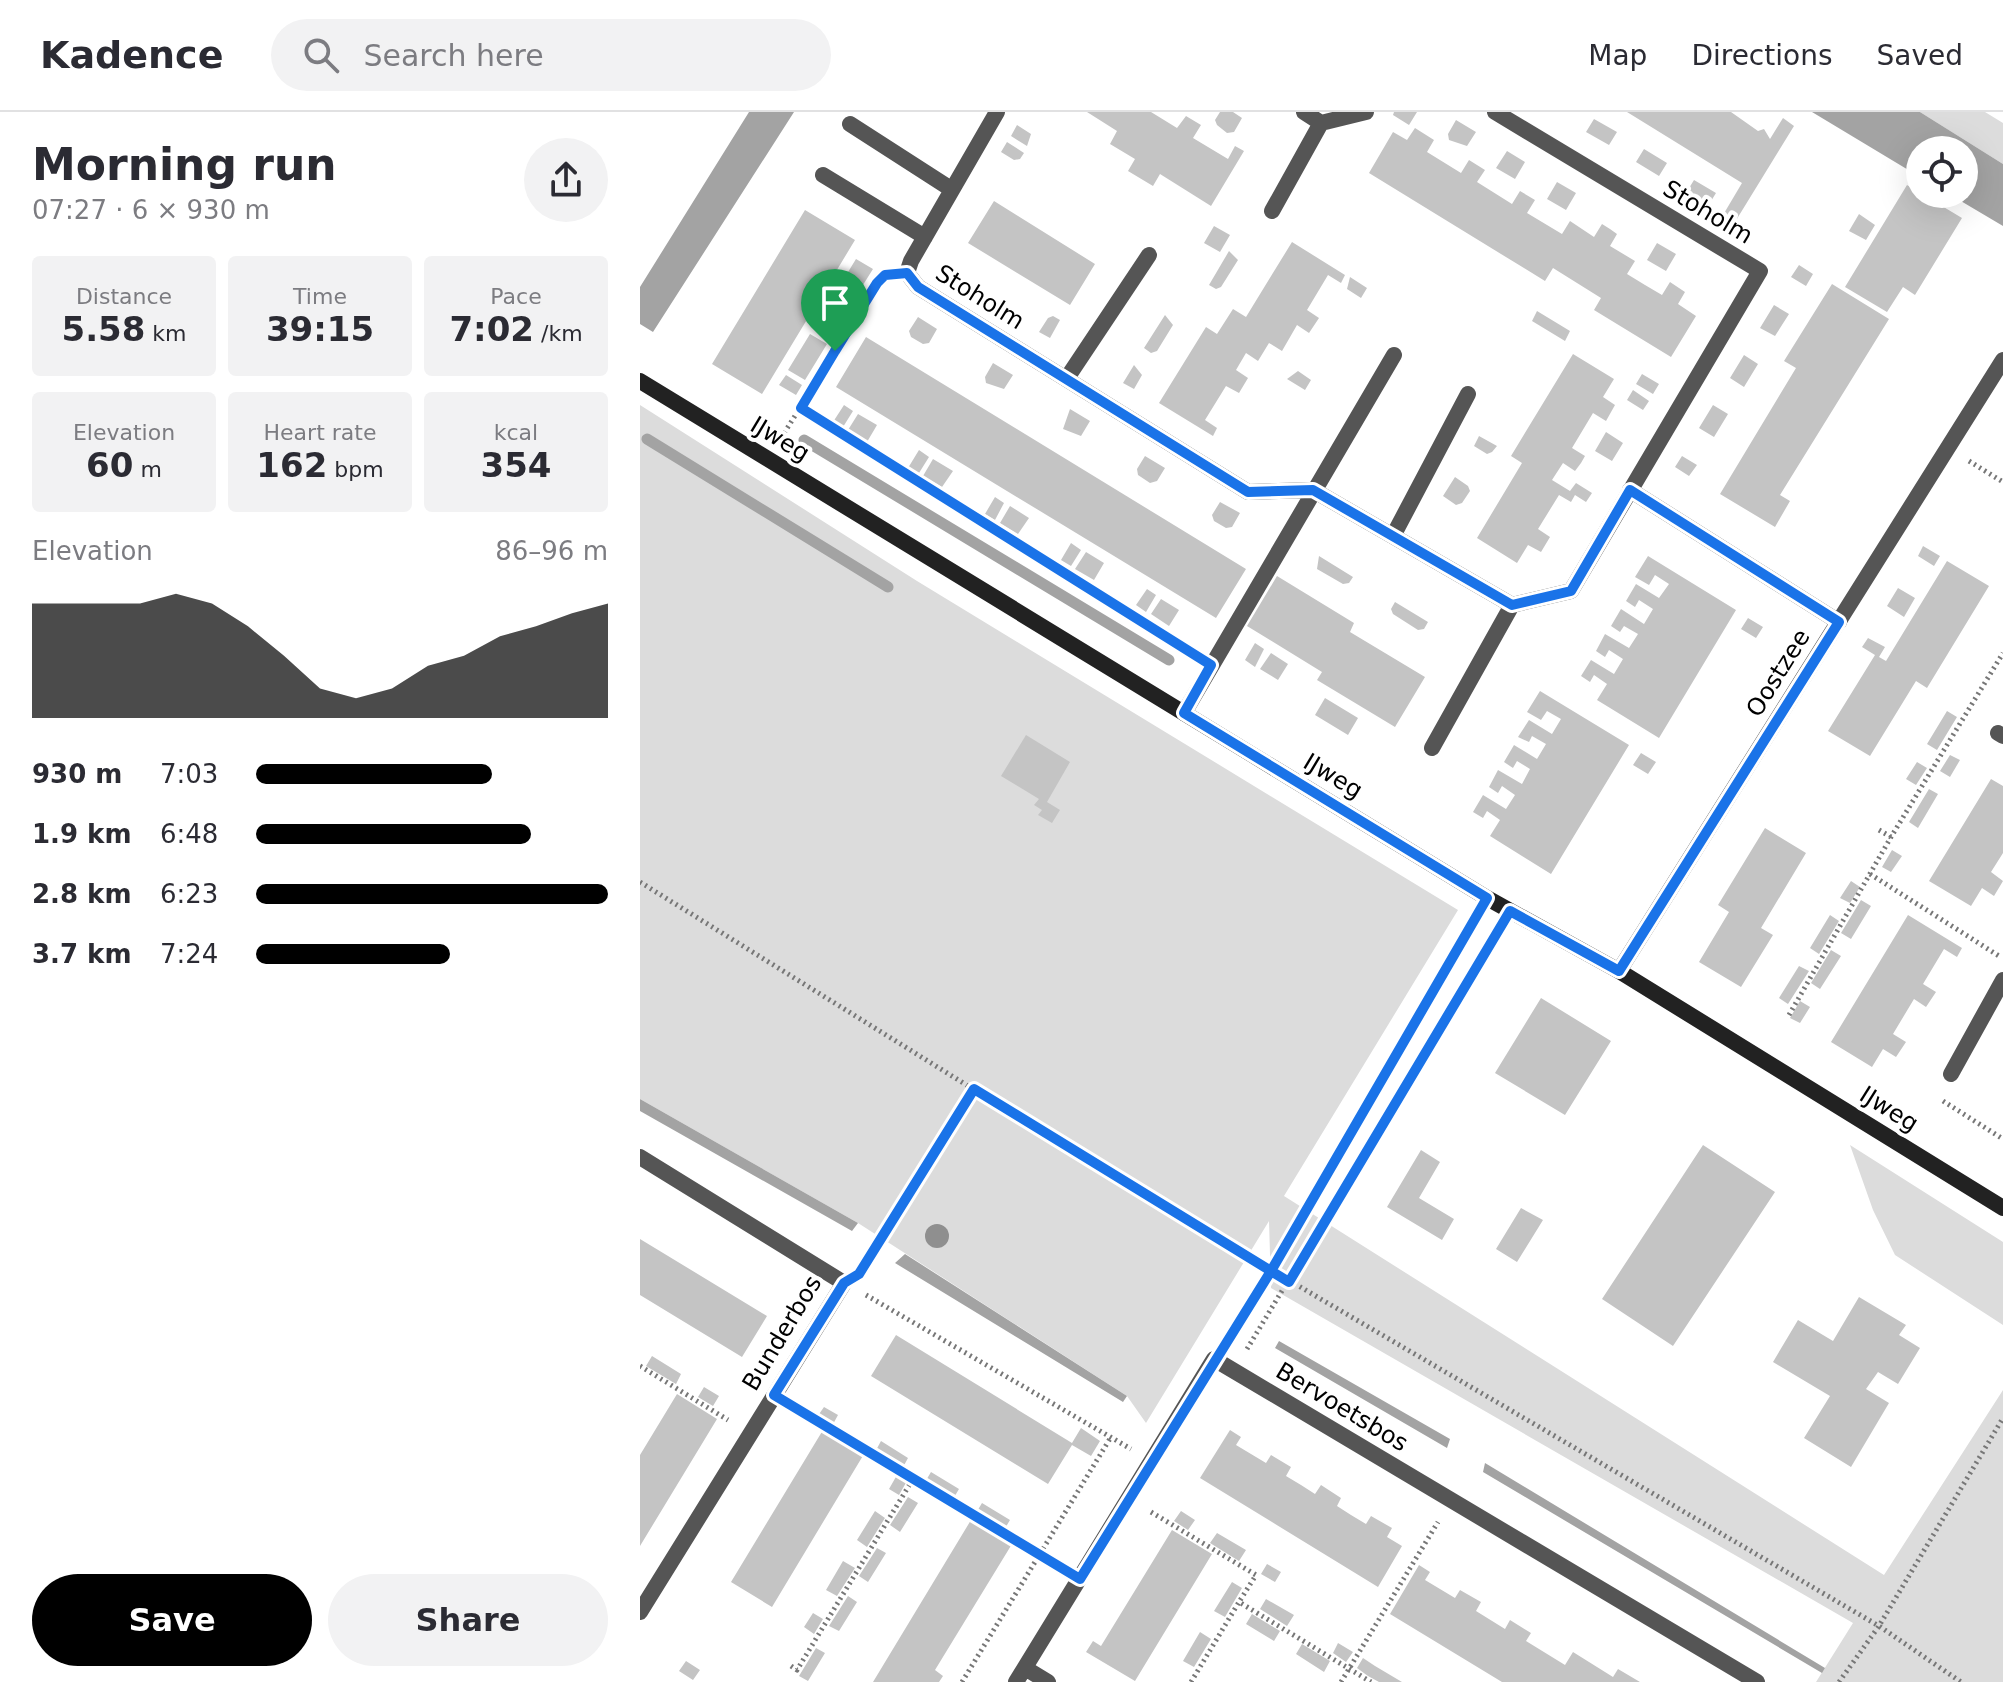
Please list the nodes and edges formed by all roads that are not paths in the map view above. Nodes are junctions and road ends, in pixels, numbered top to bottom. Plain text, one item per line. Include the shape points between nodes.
1 (997, 112) edge
2 (1304, 112) edge
3 (1366, 112) edge
4 (1495, 112) edge
5 (1321, 123) junction
6 (850, 124) dead end
7 (823, 175) dead end
8 (951, 189) junction
9 (1272, 211) dead end
10 (925, 237) junction
11 (1149, 255) dead end
12 (1394, 355) dead end
13 (2003, 360) edge
14 (1067, 378) junction
15 (640, 381) edge
16 (1468, 394) dead end
17 (1313, 490) junction
18 (1630, 490) junction
19 (1393, 536) junction
20 (1512, 605) junction
21 (1839, 622) junction
22 (1184, 713) junction
23 (1432, 748) dead end
24 (1619, 971) junction
25 (2003, 980) edge
26 (1951, 1074) road end
27 (640, 1157) edge
28 (2003, 1208) edge
29 (640, 1612) edge
30 (1020, 1675) edge
31 (1048, 1682) edge
32 (1757, 1682) edge

1 - 8 street, Stoholm
2 - 5 street
3 - 5 street
4 - 18 street, Stoholm via 1760,271
5 - 9 street
6 - 8 street
7 - 10 street, Stoholm
8 - 10 street, Stoholm
10 - 14 street, Stoholm via 907,273 918,287
11 - 14 street
12 - 17 street
13 - 21 street, Oostzee
14 - 17 street, Stoholm via 1248,492
15 - 22 street, IJweg
16 - 19 street
17 - 19 street
17 - 22 street
18 - 20 street, Stoholm via 1571,591
18 - 21 street
19 - 20 street
20 - 23 street
21 - 24 street, Oostzee
22 - 24 street, IJweg via 1487,898
24 - 28 street, IJweg
25 - 26 street
27 - 29 street, Bunderbos via 844,1283
30 - 31 street
30 - 32 street, Bervoetsbos via 1214,1359

